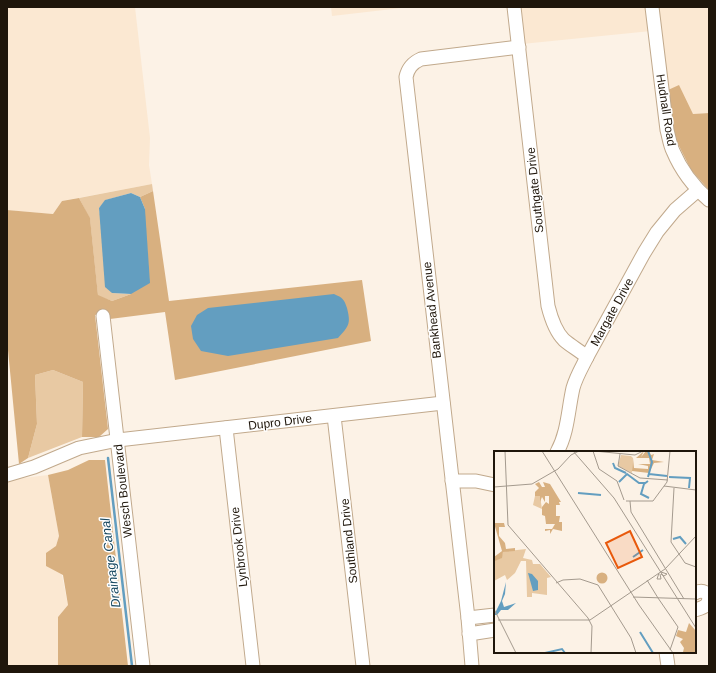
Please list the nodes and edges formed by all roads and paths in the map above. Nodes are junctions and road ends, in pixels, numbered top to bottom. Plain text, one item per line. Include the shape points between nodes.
1 (514, 7) edge
2 (652, 7) edge
3 (519, 47) junction
4 (698, 190) junction
5 (709, 200) edge
6 (103, 316) dead end
7 (587, 357) junction
8 (443, 403) junction
9 (334, 416) junction
10 (226, 428) junction
11 (118, 440) junction
12 (558, 451) edge
13 (7, 475) edge
14 (452, 481) junction
15 (494, 485) edge
16 (696, 593) edge
17 (696, 610) edge
18 (494, 615) edge
19 (468, 618) junction
20 (494, 630) edge
21 (469, 634) junction
22 (666, 653) edge
23 (143, 666) edge
24 (253, 666) edge
25 (363, 666) edge
26 (472, 666) edge
27 (668, 666) edge

1 - 3 street, Southgate Drive
2 - 4 street, Hudnall Road via 670,143
3 - 7 street, Southgate Drive via 548,306 551,318 564,340
3 - 8 street, Bankhead Avenue via 421,58 411,66 406,77
4 - 5 street, Hudnall Road
4 - 7 street, Margate Drive via 657,232
6 - 11 street, Wesch Boulevard
7 - 12 street, Margate Drive via 574,388 566,431
8 - 9 street, Dupro Drive
8 - 14 street, Bankhead Avenue
9 - 10 street, Dupro Drive
9 - 25 street, Southland Drive
10 - 11 street, Dupro Drive
10 - 24 street, Lynbrook Drive
11 - 13 street, Dupro Drive via 78,448 34,467
11 - 23 street, Wesch Boulevard
14 - 15 street via 476,481
14 - 19 street, Bankhead Avenue
16 - 17 street via 706,592 709,596 706,606
18 - 19 street
19 - 21 street, Bankhead Avenue
20 - 21 street
21 - 26 street, Bankhead Avenue
22 - 27 street

